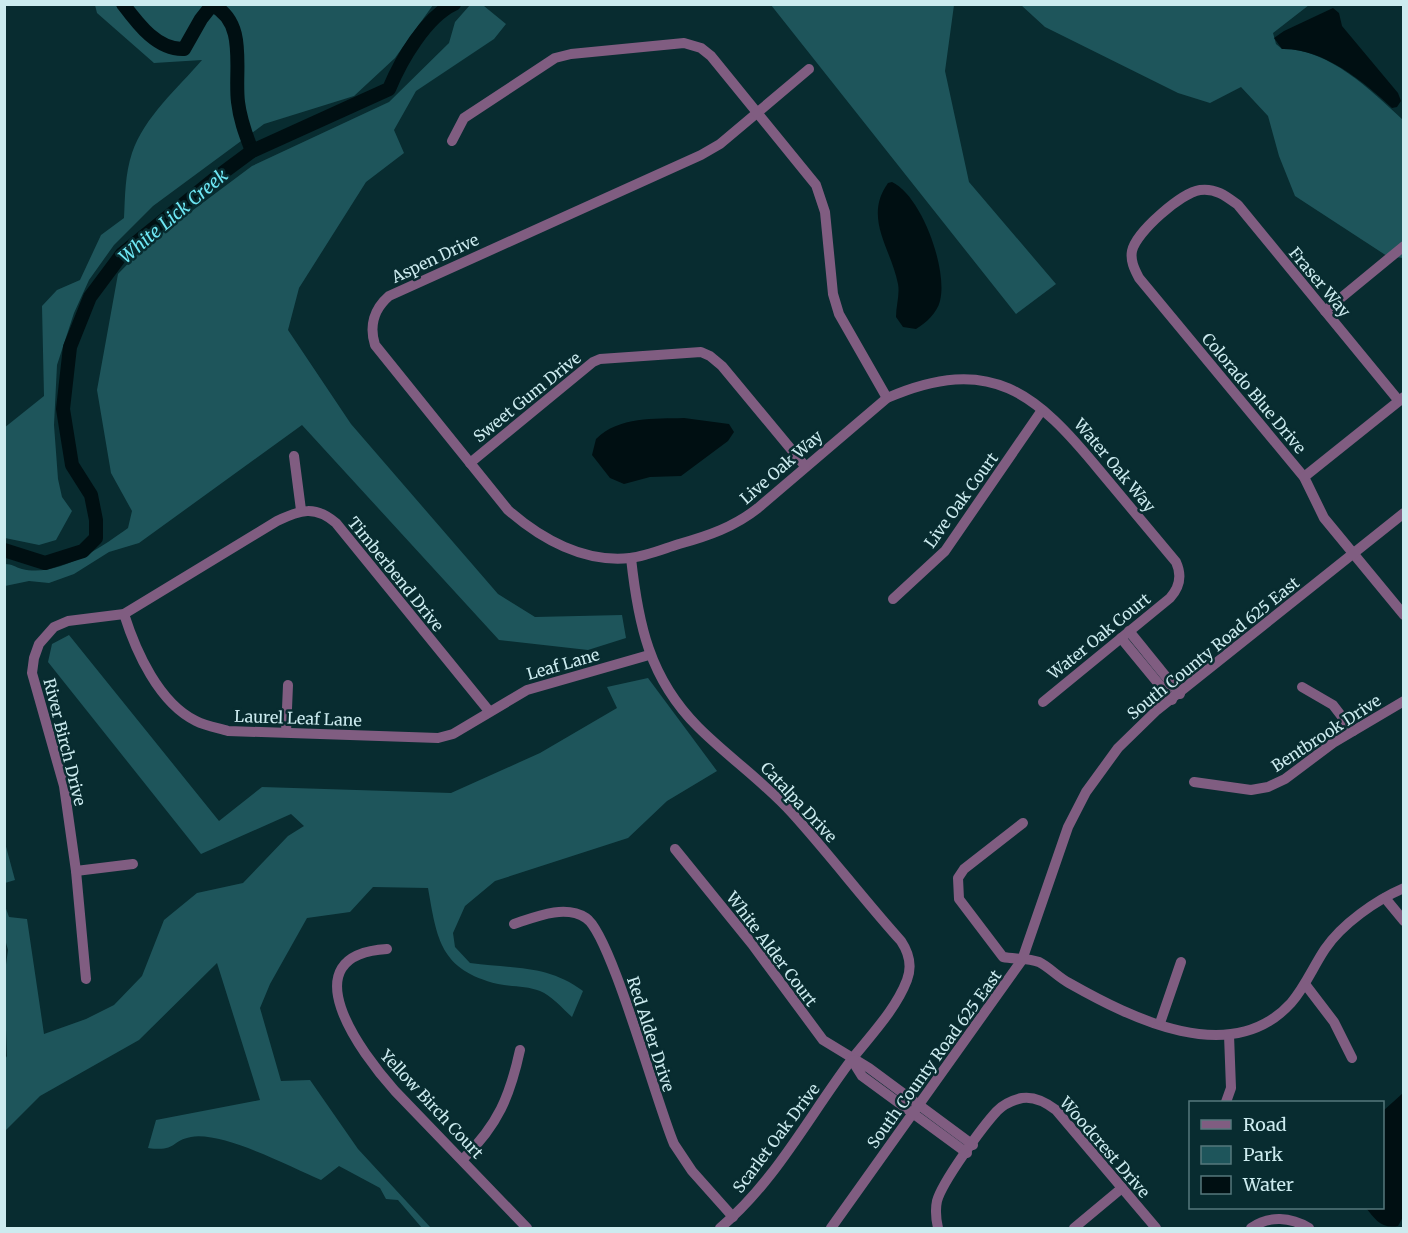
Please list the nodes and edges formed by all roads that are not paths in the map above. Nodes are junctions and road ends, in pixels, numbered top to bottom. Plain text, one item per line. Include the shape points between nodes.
1 (809, 69) dead end
2 (757, 111) junction
3 (452, 141) dead end
4 (1212, 190) joint
5 (1404, 246) edge
6 (1325, 310) junction
7 (887, 398) junction
8 (1401, 399) edge
9 (1042, 410) junction
10 (294, 456) dead end
11 (470, 462) junction
12 (805, 466) junction
13 (1304, 477) junction
14 (301, 510) junction
15 (1404, 513) edge
16 (1354, 554) junction
17 (631, 558) junction
18 (1174, 594) joint
19 (893, 599) dead end
20 (124, 614) junction
21 (1404, 615) edge
22 (1125, 635) junction
23 (649, 656) junction
24 (288, 685) dead end
25 (1302, 687) dead end
26 (1176, 696) junction
27 (1404, 701) edge
28 (1042, 702) dead end
29 (489, 711) junction
30 (1353, 731) junction
31 (286, 732) junction
32 (1194, 782) dead end
33 (1023, 824) dead end
34 (675, 849) dead end
35 (133, 864) dead end
36 (76, 872) junction
37 (1404, 888) edge
38 (1385, 897) junction
39 (1404, 921) edge
40 (514, 924) dead end
41 (387, 949) dead end
42 (1022, 960) junction
43 (1181, 962) dead end
44 (86, 979) dead end
45 (1305, 984) junction
46 (1160, 1023) junction
47 (1229, 1035) junction
48 (520, 1050) dead end
49 (1352, 1058) dead end
50 (852, 1060) junction
51 (1226, 1101) edge
52 (915, 1110) junction
53 (970, 1149) junction
54 (463, 1159) junction
55 (1122, 1188) junction
56 (733, 1217) junction
57 (527, 1228) edge
58 (720, 1228) edge
59 (831, 1228) edge
60 (938, 1228) edge
61 (1074, 1228) edge
62 (1156, 1228) edge
63 (1251, 1228) edge
64 (1309, 1228) edge

1 - 2 street, Aspen Drive
2 - 3 street via 711,56 695,45 571,54 548,62 464,118
2 - 7 street via 820,194 835,304
2 - 11 street, Aspen Drive via 720,144 701,155 476,255 384,301 372,325 378,351
4 - 6 street, Fraser Way via 1238,205
4 - 13 street, Colorado Blue Drive via 1198,190 1185,196 1145,229 1131,252 1133,265 1138,278
5 - 6 street
6 - 8 street, Fraser Way
7 - 9 street, Water Oak Way via 928,382 965,379 1011,389
7 - 12 street, Live Oak Way
8 - 13 street
9 - 18 street, Water Oak Way via 1062,424 1176,562 1180,581
9 - 19 street, Live Oak Court via 945,551
10 - 14 street
11 - 12 street, Sweet Gum Drive via 593,362 701,352 722,366
11 - 17 street, Aspen Drive via 508,510 543,537 592,555
12 - 17 street, Live Oak Way via 737,523
13 - 16 street, Colorado Blue Drive via 1324,518
14 - 20 street
14 - 29 street, Timberbend Drive via 316,511 336,523
15 - 16 street, South County Road 625 East
16 - 21 street
16 - 26 street, South County Road 625 East
17 - 23 street, Catalpa Drive via 636,606
18 - 22 street, Water Oak Court
20 - 31 street, Laurel Leaf Lane via 146,668 181,712 228,731
20 - 36 street, River Birch Drive via 61,624 44,638 34,658 32,673 64,786
22 - 26 street
22 - 28 street, Water Oak Court
23 - 29 street, Leaf Lane via 527,690
23 - 50 street, Catalpa Drive via 697,727 761,780 905,947 910,966 904,986
24 - 31 street
25 - 30 street via 1333,705
26 - 42 street, South County Road 625 East via 1130,735 1086,792 1068,827
27 - 30 street, Bentbrook Drive
29 - 31 street, Laurel Leaf Lane via 453,734 438,738
30 - 32 street, Bentbrook Drive via 1268,787 1251,790
33 - 42 street via 964,869 957,884 965,910 1003,957
34 - 50 street, White Alder Court via 823,1040
35 - 36 street
36 - 44 street, River Birch Drive
37 - 38 street
38 - 39 street
38 - 45 street via 1332,940
40 - 56 street, Red Alder Drive via 564,911 584,916 594,926 611,961 674,1144
41 - 54 street, Yellow Birch Court via 365,951 348,961 337,982 338,1002 375,1069
42 - 46 street via 1037,961 1095,997
42 - 52 street, South County Road 625 East
43 - 46 street
45 - 47 street via 1272,1020
45 - 49 street via 1335,1022
46 - 47 street via 1198,1035
47 - 51 street via 1231,1088
48 - 54 street via 511,1090 496,1120
50 - 52 street, White Alder Court via 869,1068
50 - 56 street, Scarlet Oak Drive via 765,1183
52 - 53 street, White Alder Court
52 - 59 street, South County Road 625 East
53 - 55 street, Woodcrest Drive via 997,1111 1022,1098 1037,1100 1056,1110
53 - 60 street, Woodcrest Drive via 940,1194 936,1210
54 - 57 street, Yellow Birch Court
55 - 61 street
55 - 62 street, Woodcrest Drive
56 - 58 street, Scarlet Oak Drive
63 - 64 street via 1279,1218

